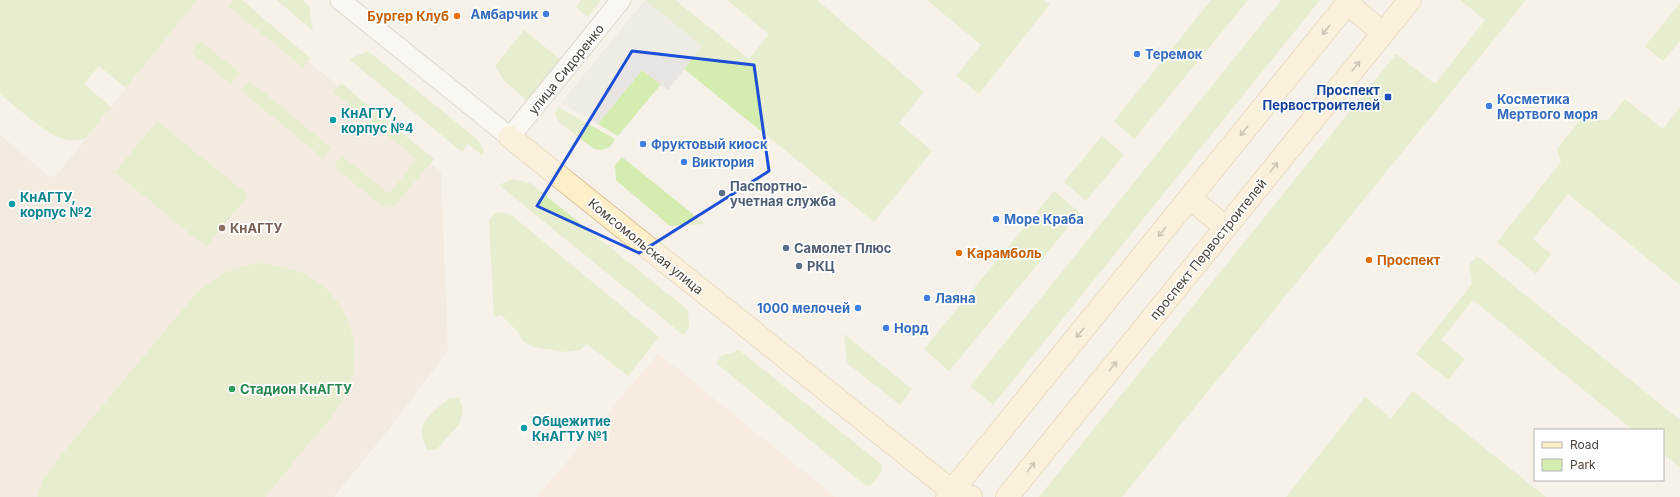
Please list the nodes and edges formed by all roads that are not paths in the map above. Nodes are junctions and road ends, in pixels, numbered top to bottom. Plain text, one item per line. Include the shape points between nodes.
1 (340, 0) edge
2 (621, 0) edge
3 (1410, 0) edge
4 (1349, 2) edge
5 (1383, 33) junction
6 (510, 137) junction
7 (1190, 198) junction
8 (1225, 227) junction
9 (956, 496) edge
10 (1007, 497) edge

1 - 6 street, Комсомольская улица
2 - 6 street, улица Сидоренко
3 - 5 main road, проспект Первостроителей
4 - 5 main road
4 -> 7 main road
8 -> 5 main road, проспект Первостроителей
6 - 9 main road, Комсомольская улица
7 - 8 main road
7 -> 9 main road
10 -> 8 main road, проспект Первостроителей

